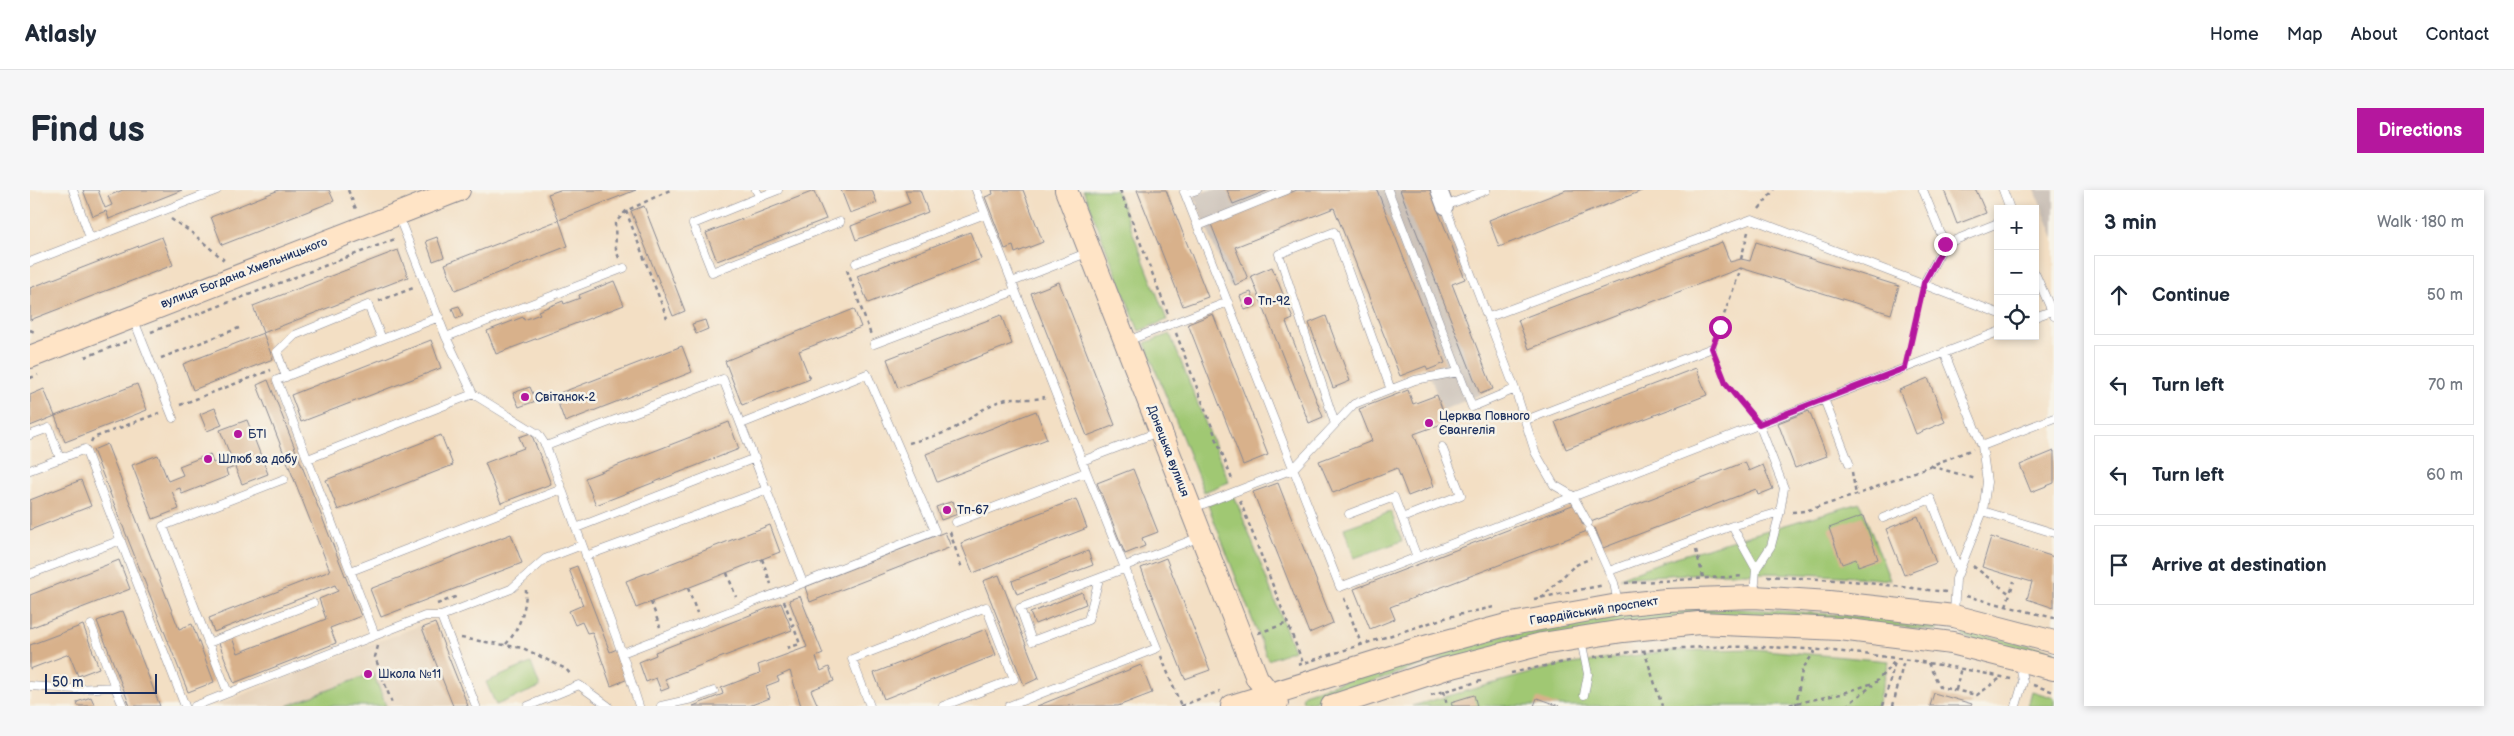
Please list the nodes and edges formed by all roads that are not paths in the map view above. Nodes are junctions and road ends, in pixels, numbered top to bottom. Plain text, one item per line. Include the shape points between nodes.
1 (73, 190) edge
2 (217, 190) edge
3 (778, 190) edge
4 (976, 190) edge
5 (1066, 190) edge
6 (1197, 190) edge
7 (1287, 190) edge
8 (1388, 190) edge
9 (1439, 190) edge
10 (1486, 190) edge
11 (1924, 190) edge
12 (2003, 190) edge
13 (1184, 192) edge
14 (444, 193) edge
15 (758, 194) edge
16 (2009, 205) edge
17 (1445, 206) junction
18 (398, 214) junction
19 (985, 214) junction
20 (840, 222) dead end
21 (1994, 225) edge
22 (1198, 226) junction
23 (90, 238) junction
24 (1945, 244) junction
25 (1090, 252) junction
26 (30, 262) edge
27 (856, 264) road end
28 (624, 268) road end
29 (1012, 282) junction
30 (2039, 282) edge
31 (1924, 283) junction
32 (1015, 291) junction
33 (1228, 302) junction
34 (1994, 311) edge
35 (2053, 313) edge
36 (2039, 316) edge
37 (439, 317) junction
38 (1489, 317) junction
39 (136, 327) junction
40 (1994, 333) edge
41 (446, 336) junction
42 (382, 339) junction
43 (1125, 342) junction
44 (874, 344) road end
45 (1712, 348) road end
46 (1944, 352) junction
47 (35, 366) edge
48 (1458, 372) junction
49 (286, 377) junction
50 (1515, 388) junction
51 (1391, 390) junction
52 (473, 394) junction
53 (1824, 399) junction
54 (173, 418) dead end
55 (2054, 418) edge
56 (1526, 420) junction
57 (741, 424) junction
58 (1335, 424) junction
59 (1759, 424) junction
60 (1160, 431) junction
61 (30, 435) edge
62 (546, 446) junction
63 (1982, 446) junction
64 (1442, 447) dead end
65 (755, 458) junction
66 (60, 459) junction
67 (308, 459) junction
68 (1082, 461) junction
69 (1849, 463) road end
70 (1294, 469) junction
71 (30, 470) edge
72 (1086, 472) junction
73 (284, 479) dead end
74 (562, 489) junction
75 (768, 489) junction
76 (1574, 496) junction
77 (1191, 509) junction
78 (1983, 511) junction
79 (1780, 512) junction
80 (1349, 514) dead end
81 (1402, 518) junction
82 (1883, 518) dead end
83 (956, 522) road end
84 (1732, 526) junction
85 (576, 528) junction
86 (2054, 533) edge
87 (1202, 536) junction
88 (121, 540) junction
89 (582, 545) junction
90 (586, 556) junction
91 (1417, 557) junction
92 (1126, 567) junction
93 (1756, 569) junction
94 (351, 571) junction
95 (1609, 571) junction
96 (1959, 571) junction
97 (30, 574) edge
98 (1099, 579) junction
99 (803, 583) junction
100 (1754, 597) junction
101 (313, 603) dead end
102 (1618, 605) junction
103 (441, 616) junction
104 (1954, 616) junction
105 (91, 625) dead end
106 (375, 635) junction
107 (2054, 642) edge
108 (208, 643) junction
109 (1952, 643) junction
110 (1583, 648) junction
111 (622, 654) junction
112 (2020, 658) junction
113 (2054, 669) edge
114 (30, 686) edge
115 (115, 687) junction
116 (714, 691) dead end
117 (228, 693) junction
118 (1584, 695) dead end
119 (1228, 698) edge
120 (1274, 699) edge
121 (123, 706) edge
122 (186, 706) edge
123 (195, 706) edge
124 (476, 706) edge
125 (528, 706) edge
126 (608, 706) edge
127 (637, 706) edge
128 (661, 706) edge
129 (870, 706) edge
130 (944, 706) edge
131 (1009, 706) edge
132 (1332, 706) edge
133 (2016, 706) edge

1 - 23 lane
2 - 23 lane
3 - 15 lane
4 - 19 lane
5 - 25 main road, Донецька вулиця
6 - 13 lane
7 - 22 lane
8 - 48 lane
9 - 17 street
10 - 17 lane
11 - 24 lane
12 - 16 lane
13 - 22 lane
14 - 18 main road, вулиця Богдана Хмельницького
15 - 20 lane via 693,224 712,272
17 - 38 lane
18 - 37 lane
18 - 39 main road, вулиця Богдана Хмельницького
19 - 27 lane
19 - 29 lane
21 - 24 lane
22 - 33 lane
23 - 26 lane
24 - 31 lane
25 - 29 lane
25 - 43 main road, Донецька вулиця
28 - 41 lane
29 - 32 lane
30 - 35 lane
31 - 34 lane
31 - 38 lane via 1752,219
32 - 44 lane
32 - 68 lane
33 - 43 lane
33 - 70 lane
35 - 36 lane
37 - 41 lane
37 - 42 lane
38 - 50 lane
39 - 47 main road, вулиця Богдана Хмельницького
39 - 54 lane
40 - 46 lane
41 - 52 lane
42 - 49 lane
42 - 49 lane via 368,305 295,335 277,352
43 - 60 main road, Донецька вулиця
45 - 56 lane
46 - 53 lane
46 - 63 lane
48 - 50 lane via 1472,407
48 - 51 lane via 1415,380
49 - 67 lane via 276,380
50 - 56 lane
51 - 58 lane via 1354,404
51 - 58 lane via 1334,232 1279,254
52 - 62 lane via 538,434
52 - 67 lane
53 - 59 lane
53 - 69 lane
55 - 63 lane
56 - 76 lane via 1535,452 1554,486
57 - 62 lane via 723,380
57 - 65 lane
57 - 99 lane via 867,374 934,531
58 - 70 lane
59 - 76 lane
59 - 79 lane via 1784,488
60 - 68 lane
60 - 77 main road, Донецька вулиця
61 - 66 lane via 49,428
62 - 74 lane
63 - 78 lane via 1987,482
64 - 81 lane via 1461,495
65 - 75 lane
65 - 85 lane
66 - 71 lane
66 - 88 lane via 85,449
67 - 94 lane
68 - 72 lane
70 - 77 lane
70 - 91 lane via 1340,587
72 - 83 lane
72 - 92 lane via 1123,567
73 - 108 lane via 162,526
74 - 85 lane
74 - 94 lane
75 - 90 lane
75 - 99 lane
76 - 91 lane
76 - 95 lane
77 - 87 main road, Донецька вулиця
78 - 86 lane
78 - 96 lane
79 - 84 lane
79 - 93 lane via 1772,546
80 - 81 lane via 1394,497
81 - 91 lane
82 - 96 lane via 1931,499
84 - 93 lane
84 - 95 lane
85 - 89 lane
87 - 92 lane
87 - 120 main road, Донецька вулиця via 1257,678
88 - 97 lane
88 - 122 lane
89 - 90 lane
89 - 103 lane via 545,559 511,589
90 - 111 lane
92 - 98 lane
92 - 131 lane via 1158,648
93 - 100 lane
94 - 106 lane
95 - 102 lane
96 - 104 lane
98 - 98 lane via 1088,620 1032,641 1020,608
99 - 111 lane
100 - 102 main road, Гвардійський проспект
100 - 104 main road, Гвардійський проспект
101 - 108 lane
102 - 120 main road, Гвардійський проспект via 1506,625 1417,649 1314,682
103 - 106 lane via 425,616
103 - 124 lane
104 - 107 main road, Гвардійський проспект
104 - 109 main road
105 - 115 lane
106 - 117 lane
108 - 117 lane
109 - 110 main road, Гвардійський проспект via 1840,629 1699,623
109 - 112 main road, Гвардійський проспект
110 - 118 lane via 1588,674
110 - 132 main road, Гвардійський проспект via 1542,644 1444,669
111 - 127 lane
112 - 113 main road, Гвардійський проспект
112 - 133 lane via 2023,682
114 - 115 lane
115 - 121 lane
116 - 128 lane
117 - 123 lane
119 - 120 main road, Гвардійський проспект
125 - 126 lane via 579,685
129 - 130 lane via 852,659 986,607 1014,678

